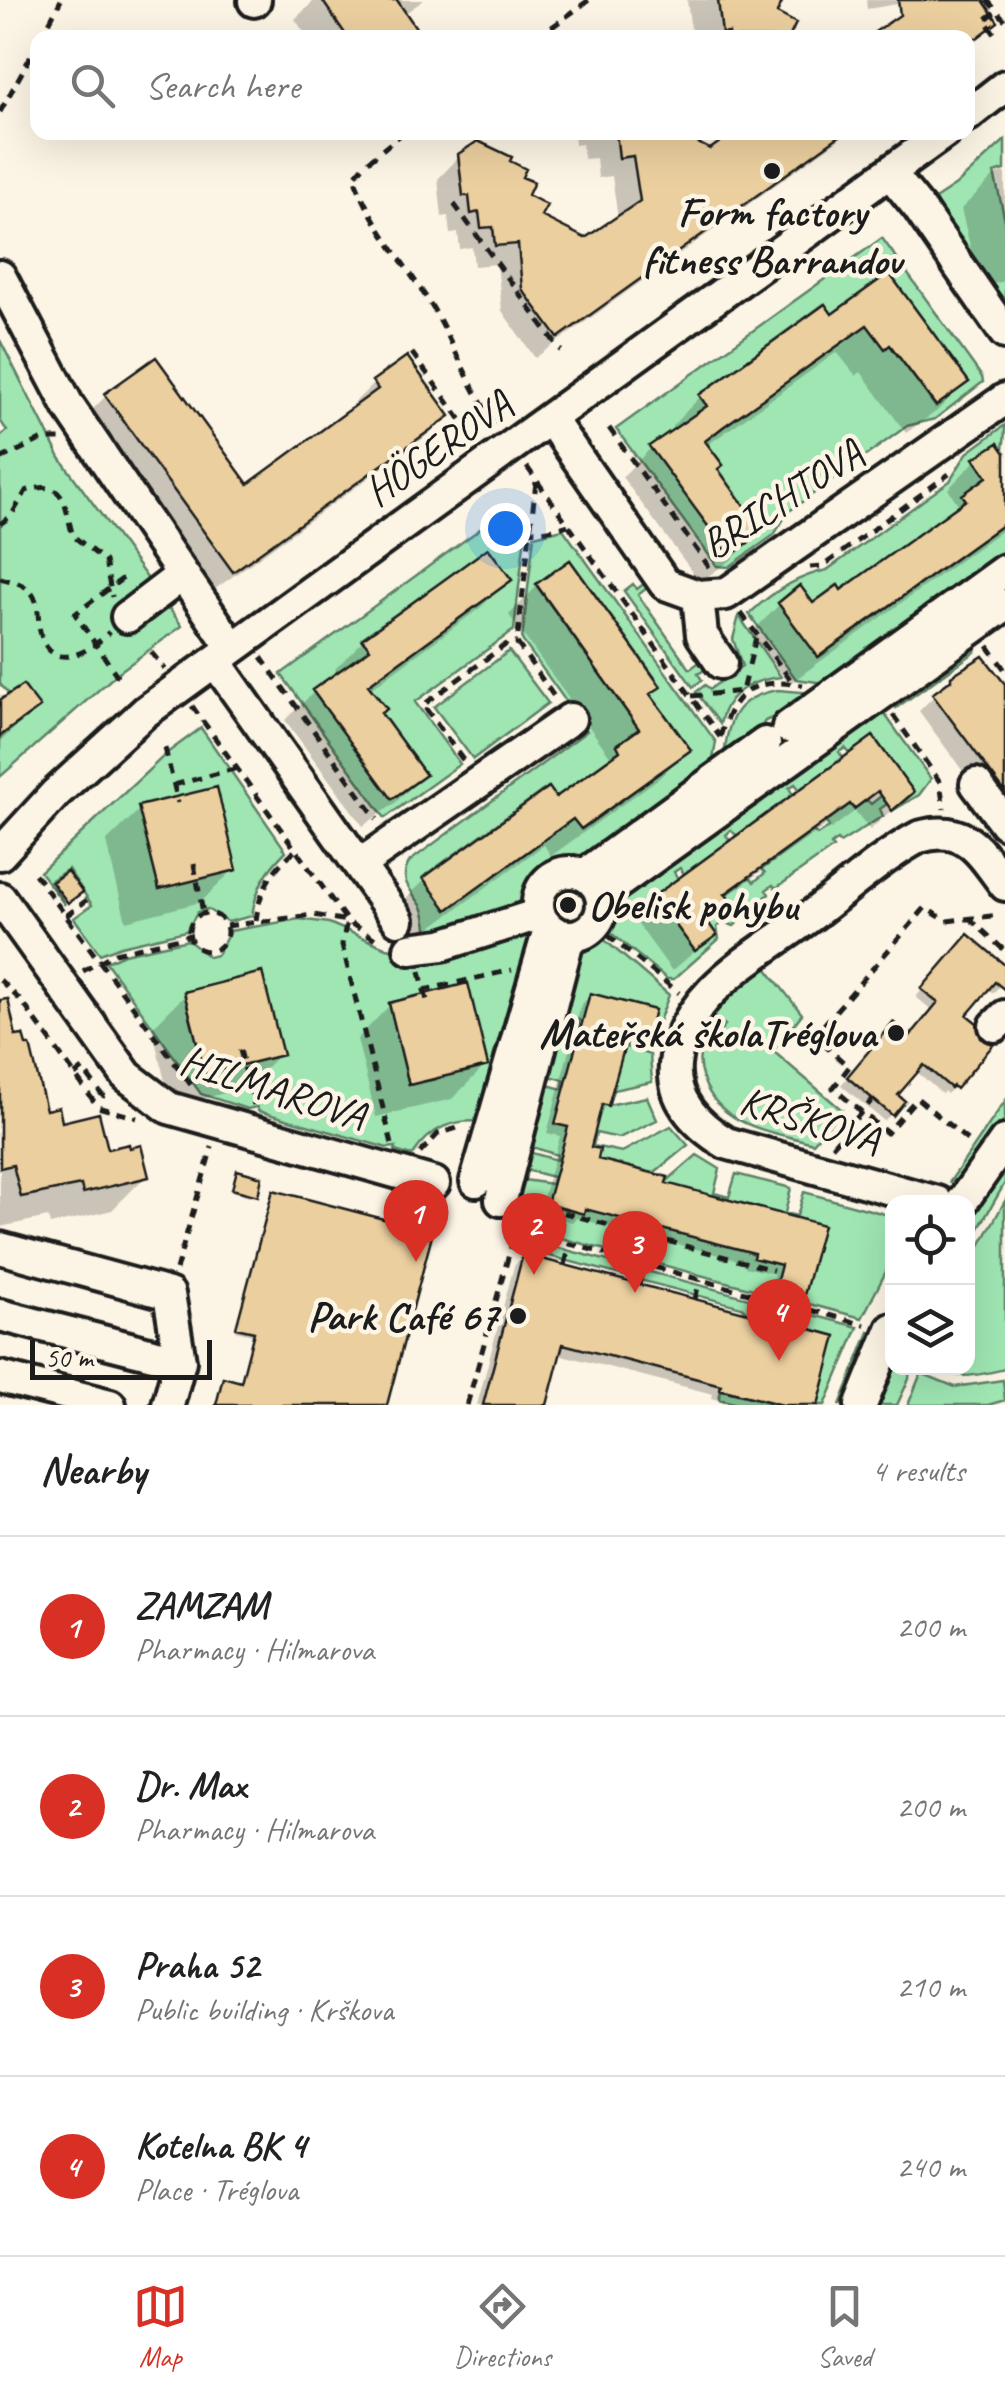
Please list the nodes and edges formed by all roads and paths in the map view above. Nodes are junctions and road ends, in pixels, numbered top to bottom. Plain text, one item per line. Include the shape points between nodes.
1 (61, 0) edge
2 (589, 0) edge
3 (987, 0) edge
4 (995, 12) junction
5 (1005, 20) edge
6 (44, 30) edge
7 (548, 30) edge
8 (994, 32) dead end
9 (30, 57) edge
10 (1005, 86) edge
11 (975, 110) edge
12 (0, 112) edge
13 (394, 140) edge
14 (935, 140) edge
15 (891, 174) junction
16 (454, 204) dead end
17 (0, 276) edge
18 (1005, 334) edge
19 (560, 351) dead end
20 (412, 354) dead end
21 (1004, 401) edge
22 (551, 420) junction
23 (464, 424) dead end
24 (609, 428) dead end
25 (89, 436) junction
26 (512, 447) junction
27 (0, 458) edge
28 (536, 479) junction
29 (494, 514) dead end
30 (0, 524) edge
31 (568, 524) junction
32 (531, 531) junction
33 (1005, 570) edge
34 (182, 575) junction
35 (126, 576) dead end
36 (0, 578) edge
37 (712, 595) junction
38 (1005, 605) edge
39 (118, 615) junction
40 (517, 643) junction
41 (96, 646) junction
42 (231, 648) junction
43 (152, 652) dead end
44 (721, 663) dead end
45 (118, 677) dead end
46 (793, 683) dead end
47 (179, 689) junction
48 (742, 691) dead end
49 (692, 696) junction
50 (570, 719) joint
51 (720, 738) dead end
52 (165, 748) dead end
53 (466, 766) dead end
54 (238, 768) junction
55 (976, 784) dead end
56 (174, 785) junction
57 (178, 804) dead end
58 (1005, 823) edge
59 (393, 842) junction
60 (296, 850) junction
61 (0, 854) edge
62 (194, 864) dead end
63 (359, 865) junction
64 (0, 898) edge
65 (86, 900) dead end
66 (1003, 900) edge
67 (573, 912) junction
68 (203, 913) junction
69 (66, 916) dead end
70 (969, 918) junction
71 (398, 920) dead end
72 (256, 921) junction
73 (347, 921) junction
74 (226, 926) junction
75 (188, 936) junction
76 (1005, 952) edge
77 (415, 959) junction
78 (99, 961) dead end
79 (539, 964) junction
80 (424, 990) junction
81 (677, 992) dead end
82 (426, 1000) dead end
83 (240, 1050) dead end
84 (873, 1099) dead end
85 (861, 1112) junction
86 (258, 1119) dead end
87 (492, 1129) junction
88 (967, 1140) dead end
89 (1005, 1141) edge
90 (391, 1142) dead end
91 (828, 1151) dead end
92 (424, 1173) joint
93 (476, 1181) dead end
94 (912, 1195) edge
95 (967, 1195) edge
96 (501, 1200) joint
97 (516, 1230) junction
98 (528, 1233) junction
99 (570, 1244) junction
100 (0, 1248) edge
101 (565, 1264) dead end
102 (644, 1265) junction
103 (773, 1270) dead end
104 (700, 1280) junction
105 (639, 1284) dead end
106 (695, 1298) dead end
107 (0, 1315) edge
108 (879, 1327) edge
109 (180, 1361) junction
110 (0, 1376) edge
111 (110, 1405) edge
112 (168, 1405) edge
113 (466, 1405) edge
114 (861, 1405) edge

1 - 6 path
2 - 7 path
3 - 4 path
4 - 5 path
4 - 8 path via 985,20
9 - 12 path
10 - 11 street
13 - 26 path via 354,177 364,205
14 - 15 street, HÖGEROVA
15 - 18 street
15 - 22 street, HÖGEROVA
16 - 19 path
17 - 25 street
20 - 23 path
21 - 37 street, BRICHTOVA
22 - 26 street, HÖGEROVA
22 - 37 street, BRICHTOVA via 665,584
24 - 37 path
25 - 27 path via 43,439
25 - 34 street
26 - 28 path
26 - 42 street, HÖGEROVA
28 - 31 path
28 - 32 path
29 - 32 path via 512,528
30 - 39 path via 26,491 60,493 73,536 105,561
31 - 32 path
31 - 49 path
32 - 40 path
33 - 67 street via 776,735
34 - 39 street
34 - 42 street
35 - 41 path via 74,614
36 - 41 path via 19,583 36,599 41,635 54,654 66,657
37 - 44 street via 702,635
37 - 46 path
38 - 67 street
39 - 41 path
40 - 50 path
40 - 53 path via 508,642 424,705
41 - 45 path
42 - 47 street, HÖGEROVA
42 - 59 path
42 - 63 street
43 - 47 path
47 - 54 path
47 - 61 street, HÖGEROVA via 56,793
48 - 49 path
49 - 51 path
50 - 59 street
52 - 56 path
54 - 56 path
54 - 60 path
55 - 58 street
56 - 57 path
59 - 63 street
60 - 72 path via 268,880
60 - 73 path
62 - 68 path
63 - 71 street
64 - 92 street, HILMAROVA via 127,1076 169,1108
65 - 69 path
66 - 70 path
66 - 94 street, KRŠKOVA via 974,844 944,832 919,837 728,976 697,1008 676,1046 682,1102 703,1129 726,1144
67 - 77 street via 442,945
67 - 79 street
67 - 81 path
67 - 96 street
68 - 74 path via 220,916
68 - 75 path
70 - 76 path
70 - 85 path via 946,921 925,908 814,1036 850,1066 833,1088
72 - 73 path via 314,915
72 - 74 path
73 - 77 path
73 - 90 path via 342,944
74 - 75 path via 226,938 212,951
75 - 78 path
77 - 80 path
79 - 80 path
79 - 87 street
80 - 82 path
83 - 86 path
84 - 85 path
85 - 88 path via 887,1133 917,1098
85 - 91 path
87 - 92 path via 457,1126 438,1134 426,1144
87 - 93 street
89 - 95 street
96 - 97 path
97 - 98 path
97 - 113 path
98 - 99 path
98 - 103 path via 539,1206
99 - 101 path
99 - 102 path
100 - 109 street via 169,1294
102 - 104 path
102 - 105 path
104 - 106 path
104 - 108 path
107 - 109 street
108 - 114 street
109 - 112 street
110 - 111 street

